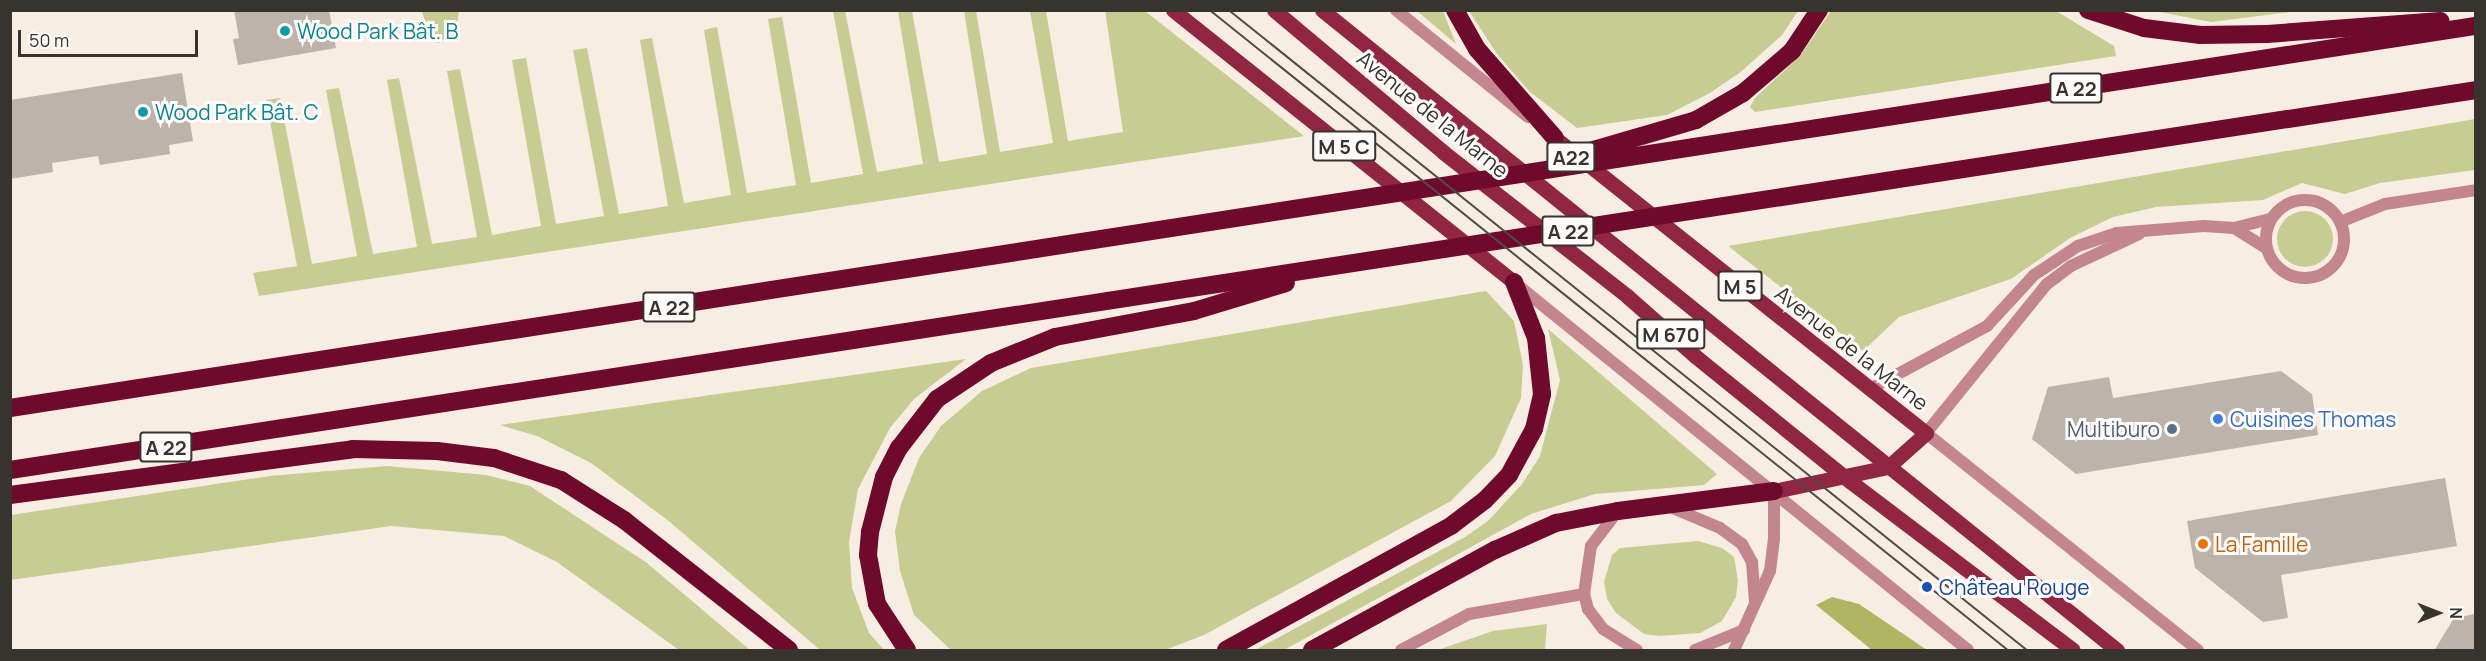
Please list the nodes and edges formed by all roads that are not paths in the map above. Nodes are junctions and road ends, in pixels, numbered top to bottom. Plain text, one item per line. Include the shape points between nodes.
1 (1173, 10) edge
2 (1274, 10) edge
3 (1322, 10) edge
4 (1396, 10) edge
5 (1455, 10) edge
6 (1819, 10) edge
7 (2088, 10) edge
8 (2475, 19) edge
9 (2475, 26) edge
10 (2475, 90) edge
11 (1554, 138) junction
12 (1486, 180) junction
13 (2475, 190) edge
14 (2270, 219) junction
15 (2340, 222) junction
16 (2234, 228) junction
17 (2139, 234) junction
18 (2266, 248) junction
19 (1334, 267) junction
20 (1514, 282) junction
21 (1870, 389) junction
22 (10, 408) edge
23 (1926, 433) junction
24 (1888, 467) junction
25 (10, 470) edge
26 (1843, 476) junction
27 (1774, 491) junction
28 (10, 495) edge
29 (1667, 505) junction
30 (1618, 511) junction
31 (1584, 594) junction
32 (1755, 612) junction
33 (1744, 630) junction
34 (789, 651) edge
35 (907, 651) edge
36 (1226, 651) edge
37 (1312, 651) edge
38 (1401, 651) edge
39 (1637, 651) edge
40 (1695, 651) edge
41 (1734, 651) edge
42 (1968, 651) edge
43 (2073, 651) edge
44 (2117, 651) edge
45 (2198, 651) edge

1 - 20 main road, M 5 C
2 - 26 main road, Avenue de la Marne / M 670
3 - 24 main road, Avenue de la Marne / M 670
4 - 11 street, Avenue de la Marne / M 5
5 - 11 highway via 1477,49
6 - 12 highway, A22 via 1792,51 1743,93 1696,120
7 - 8 highway via 2144,28 2210,35
9 - 12 highway, A 22
10 - 19 highway, A 22
11 - 21 main road, Avenue de la Marne / M 5
12 - 22 highway, A 22
13 - 15 street via 2385,204
14 - 15 street via 2289,203 2306,200 2322,204
14 - 16 street
14 - 18 street
15 - 18 street via 2344,239 2340,256 2330,269 2314,277 2297,278 2283,272
16 - 17 street via 2204,226
16 - 18 street
17 - 21 street via 2107,236 2070,250 2034,275 1987,326
17 - 23 street via 2071,266 2046,285
19 - 25 highway, A 22
19 - 35 highway via 1194,310 1054,337 991,363 937,399 899,448 884,477 870,532 868,555 877,604
20 - 27 street, M 5 C
20 - 36 highway via 1536,338 1542,385 1534,429 1509,475 1452,525
21 - 23 main road, Avenue de la Marne / M 5
23 - 24 main road
23 - 45 street, Avenue de la Marne / M 5
24 - 26 main road
24 - 44 main road, Avenue de la Marne / M 670
26 - 27 main road
26 - 43 main road, Avenue de la Marne / M 670
27 - 29 highway
27 - 32 street via 1773,555
27 - 42 street, M 5 C
28 - 34 highway via 353,449 437,451 494,458 554,476 614,514 698,575
29 - 30 highway
29 - 32 street via 1720,528 1742,544 1755,574
30 - 31 street via 1591,546
30 - 37 highway via 1567,520 1517,539
31 - 38 street via 1469,614
31 - 39 street via 1588,609 1603,629
32 - 33 street
33 - 40 street
33 - 41 street

